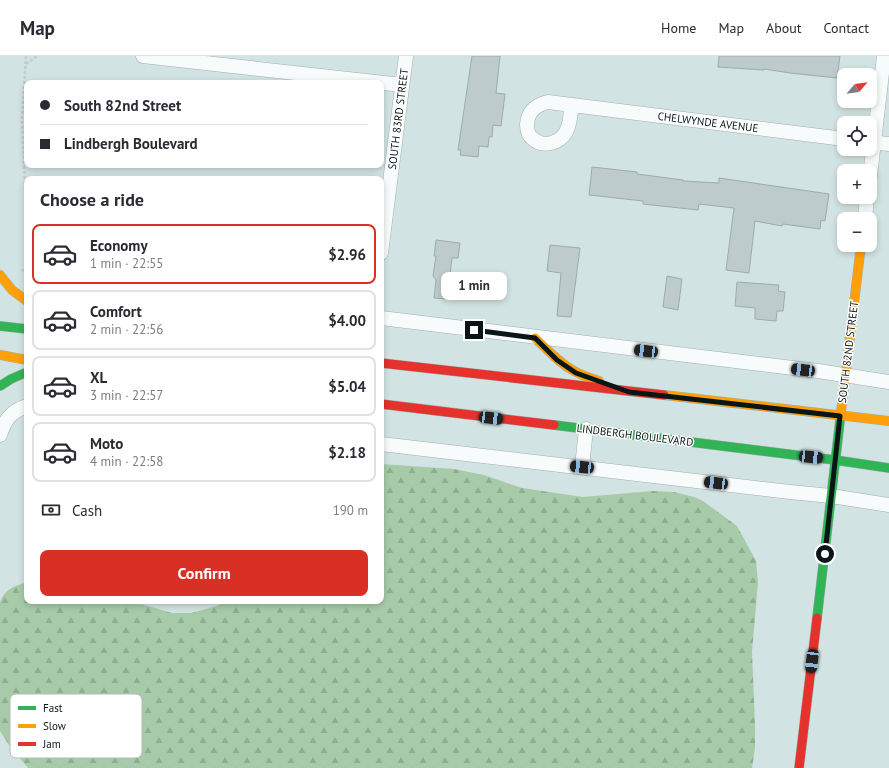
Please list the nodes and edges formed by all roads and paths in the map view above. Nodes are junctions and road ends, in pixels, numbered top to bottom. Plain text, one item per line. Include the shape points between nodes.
1 (26, 56) edge
2 (37, 56) edge
3 (143, 56) edge
4 (406, 56) edge
5 (884, 56) edge
6 (25, 64) junction
7 (24, 80) edge
8 (357, 80) edge
9 (24, 82) edge
10 (384, 83) edge
11 (402, 85) junction
12 (571, 105) dead end
13 (876, 116) edge
14 (837, 138) edge
15 (877, 143) edge
16 (889, 144) edge
17 (24, 163) edge
18 (384, 229) edge
19 (860, 252) edge
20 (0, 275) edge
21 (24, 299) edge
22 (384, 318) edge
23 (0, 326) edge
24 (24, 329) edge
25 (535, 338) junction
26 (0, 356) edge
27 (24, 360) edge
28 (384, 363) edge
29 (24, 373) edge
30 (845, 375) junction
31 (889, 382) edge
32 (0, 386) edge
33 (629, 392) junction
34 (384, 404) edge
35 (24, 407) edge
36 (840, 416) junction
37 (889, 421) edge
38 (586, 429) junction
39 (0, 435) edge
40 (384, 444) edge
41 (835, 460) junction
42 (582, 467) junction
43 (889, 468) edge
44 (831, 496) junction
45 (889, 505) edge
46 (799, 768) edge

1 - 6 path
2 - 6 path
3 - 8 street
4 - 11 street, SOUTH 83RD STREET
5 - 13 street
6 - 7 path
9 - 17 path
10 - 11 street
11 - 18 street, SOUTH 83RD STREET
12 - 14 street, CHELWYNDE AVENUE
15 - 16 street
19 - 30 main road, SOUTH 82ND STREET
20 - 21 main road via 10,289
22 - 25 street
23 - 24 main road
25 - 30 street
25 - 33 main road via 557,360 576,373
26 - 27 main road
28 - 33 main road
29 - 32 main road
30 - 31 street
30 - 36 main road, SOUTH 82ND STREET
33 - 36 main road
34 - 38 main road, LINDBERGH BOULEVARD
35 - 39 street via 10,414 3,424
36 - 37 main road
36 - 41 main road, SOUTH 82ND STREET
38 - 41 main road, LINDBERGH BOULEVARD
38 - 42 street
40 - 42 street
41 - 43 main road, LINDBERGH BOULEVARD
41 - 44 main road, SOUTH 82ND STREET
42 - 44 street
44 - 45 street
44 - 46 main road, SOUTH 82ND STREET

